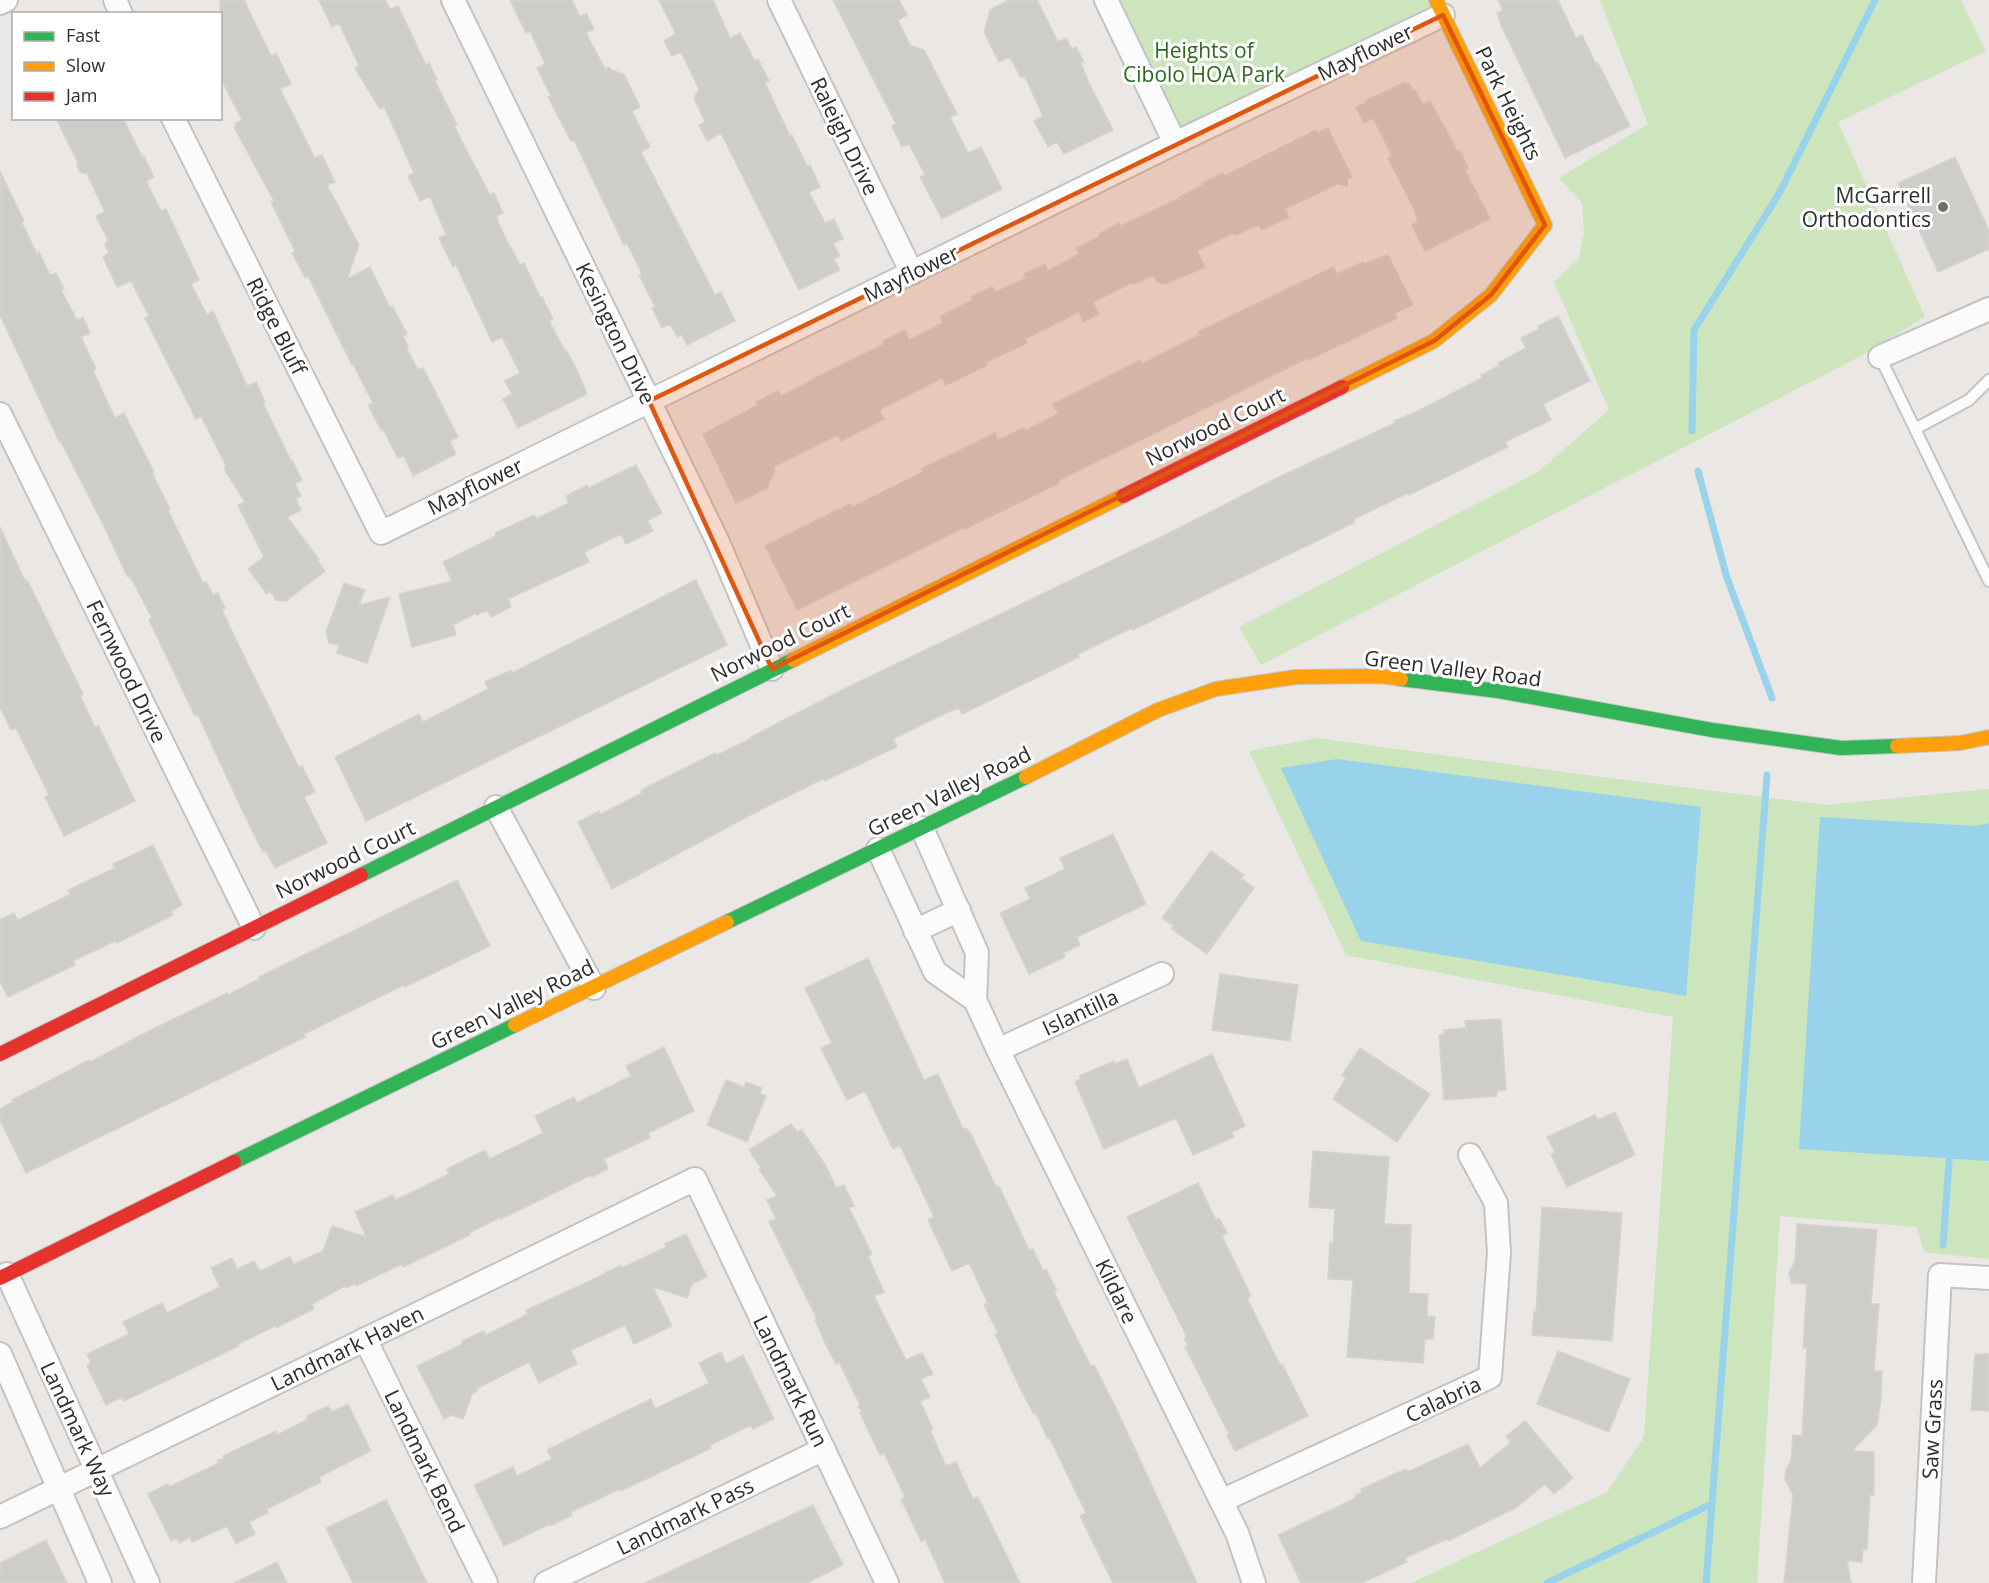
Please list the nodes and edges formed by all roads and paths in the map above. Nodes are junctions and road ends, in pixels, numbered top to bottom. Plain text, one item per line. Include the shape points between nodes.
1 (6, 0) edge
2 (453, 0) edge
3 (779, 0) edge
4 (1106, 0) edge
5 (0, 3) edge
6 (1439, 7) edge
7 (174, 120) edge
8 (1175, 143) junction
9 (1545, 225) joint
10 (912, 273) junction
11 (1989, 309) edge
12 (1880, 357) joint
13 (1989, 380) edge
14 (649, 401) junction
15 (0, 414) edge
16 (1915, 429) junction
17 (381, 533) joint
18 (1989, 581) edge
19 (772, 669) junction
20 (1989, 737) edge
21 (496, 807) junction
22 (922, 828) junction
23 (878, 849) junction
24 (959, 910) junction
25 (254, 928) junction
26 (915, 931) junction
27 (1162, 974) dead end
28 (594, 988) junction
29 (975, 1000) junction
30 (998, 1050) junction
31 (0, 1054) edge
32 (1470, 1155) dead end
33 (695, 1179) joint
34 (4, 1276) edge
35 (1989, 1278) edge
36 (365, 1339) junction
37 (0, 1354) edge
38 (824, 1449) junction
39 (96, 1470) junction
40 (58, 1488) junction
41 (1221, 1501) junction
42 (0, 1516) edge
43 (100, 1583) edge
44 (148, 1583) edge
45 (486, 1583) edge
46 (546, 1583) edge
47 (887, 1583) edge
48 (1254, 1583) edge
49 (1924, 1583) edge

1 - 5 street
2 - 14 street, Kesington Drive
3 - 10 street, Raleigh Drive
4 - 8 street
6 - 8 street, Mayflower
6 - 9 street, Park Heights
7 - 17 street, Ridge Bluff
8 - 10 street, Mayflower
9 - 19 street, Norwood Court via 1491,295 1434,341
10 - 14 street, Mayflower
11 - 12 street
12 - 16 lane
13 - 16 lane via 1969,400
14 - 17 street, Mayflower
14 - 19 street, Kesington Drive via 717,540
15 - 25 street, Fernwood Drive
16 - 18 lane
19 - 21 street, Norwood Court
20 - 22 street, Green Valley Road via 1960,743 1841,748 1712,730 1497,691 1381,676 1296,677 1216,689 1158,710
21 - 25 street, Norwood Court
21 - 28 street
22 - 23 street, Green Valley Road
22 - 24 street, Kildare
23 - 26 street
23 - 28 street, Green Valley Road
24 - 26 street
24 - 29 street, Kildare via 977,952
25 - 31 street, Norwood Court
26 - 29 street via 935,972
27 - 30 street, Islantilla
28 - 34 street, Green Valley Road
29 - 30 street, Kildare
30 - 41 street, Kildare
32 - 41 street, Calabria via 1496,1203 1499,1253 1490,1377
33 - 36 street, Landmark Haven
33 - 38 street, Landmark Run
34 - 39 street, Landmark Way
35 - 49 street, Saw Grass via 1940,1275
36 - 39 street, Landmark Haven
36 - 45 street, Landmark Bend
37 - 40 street, Landmark Way
38 - 46 street, Landmark Pass
38 - 47 street, Landmark Run
39 - 40 street, Landmark Haven
39 - 44 street, Landmark Way
40 - 42 street, Landmark Haven
40 - 43 street, Landmark Way
41 - 48 street, Kildare

